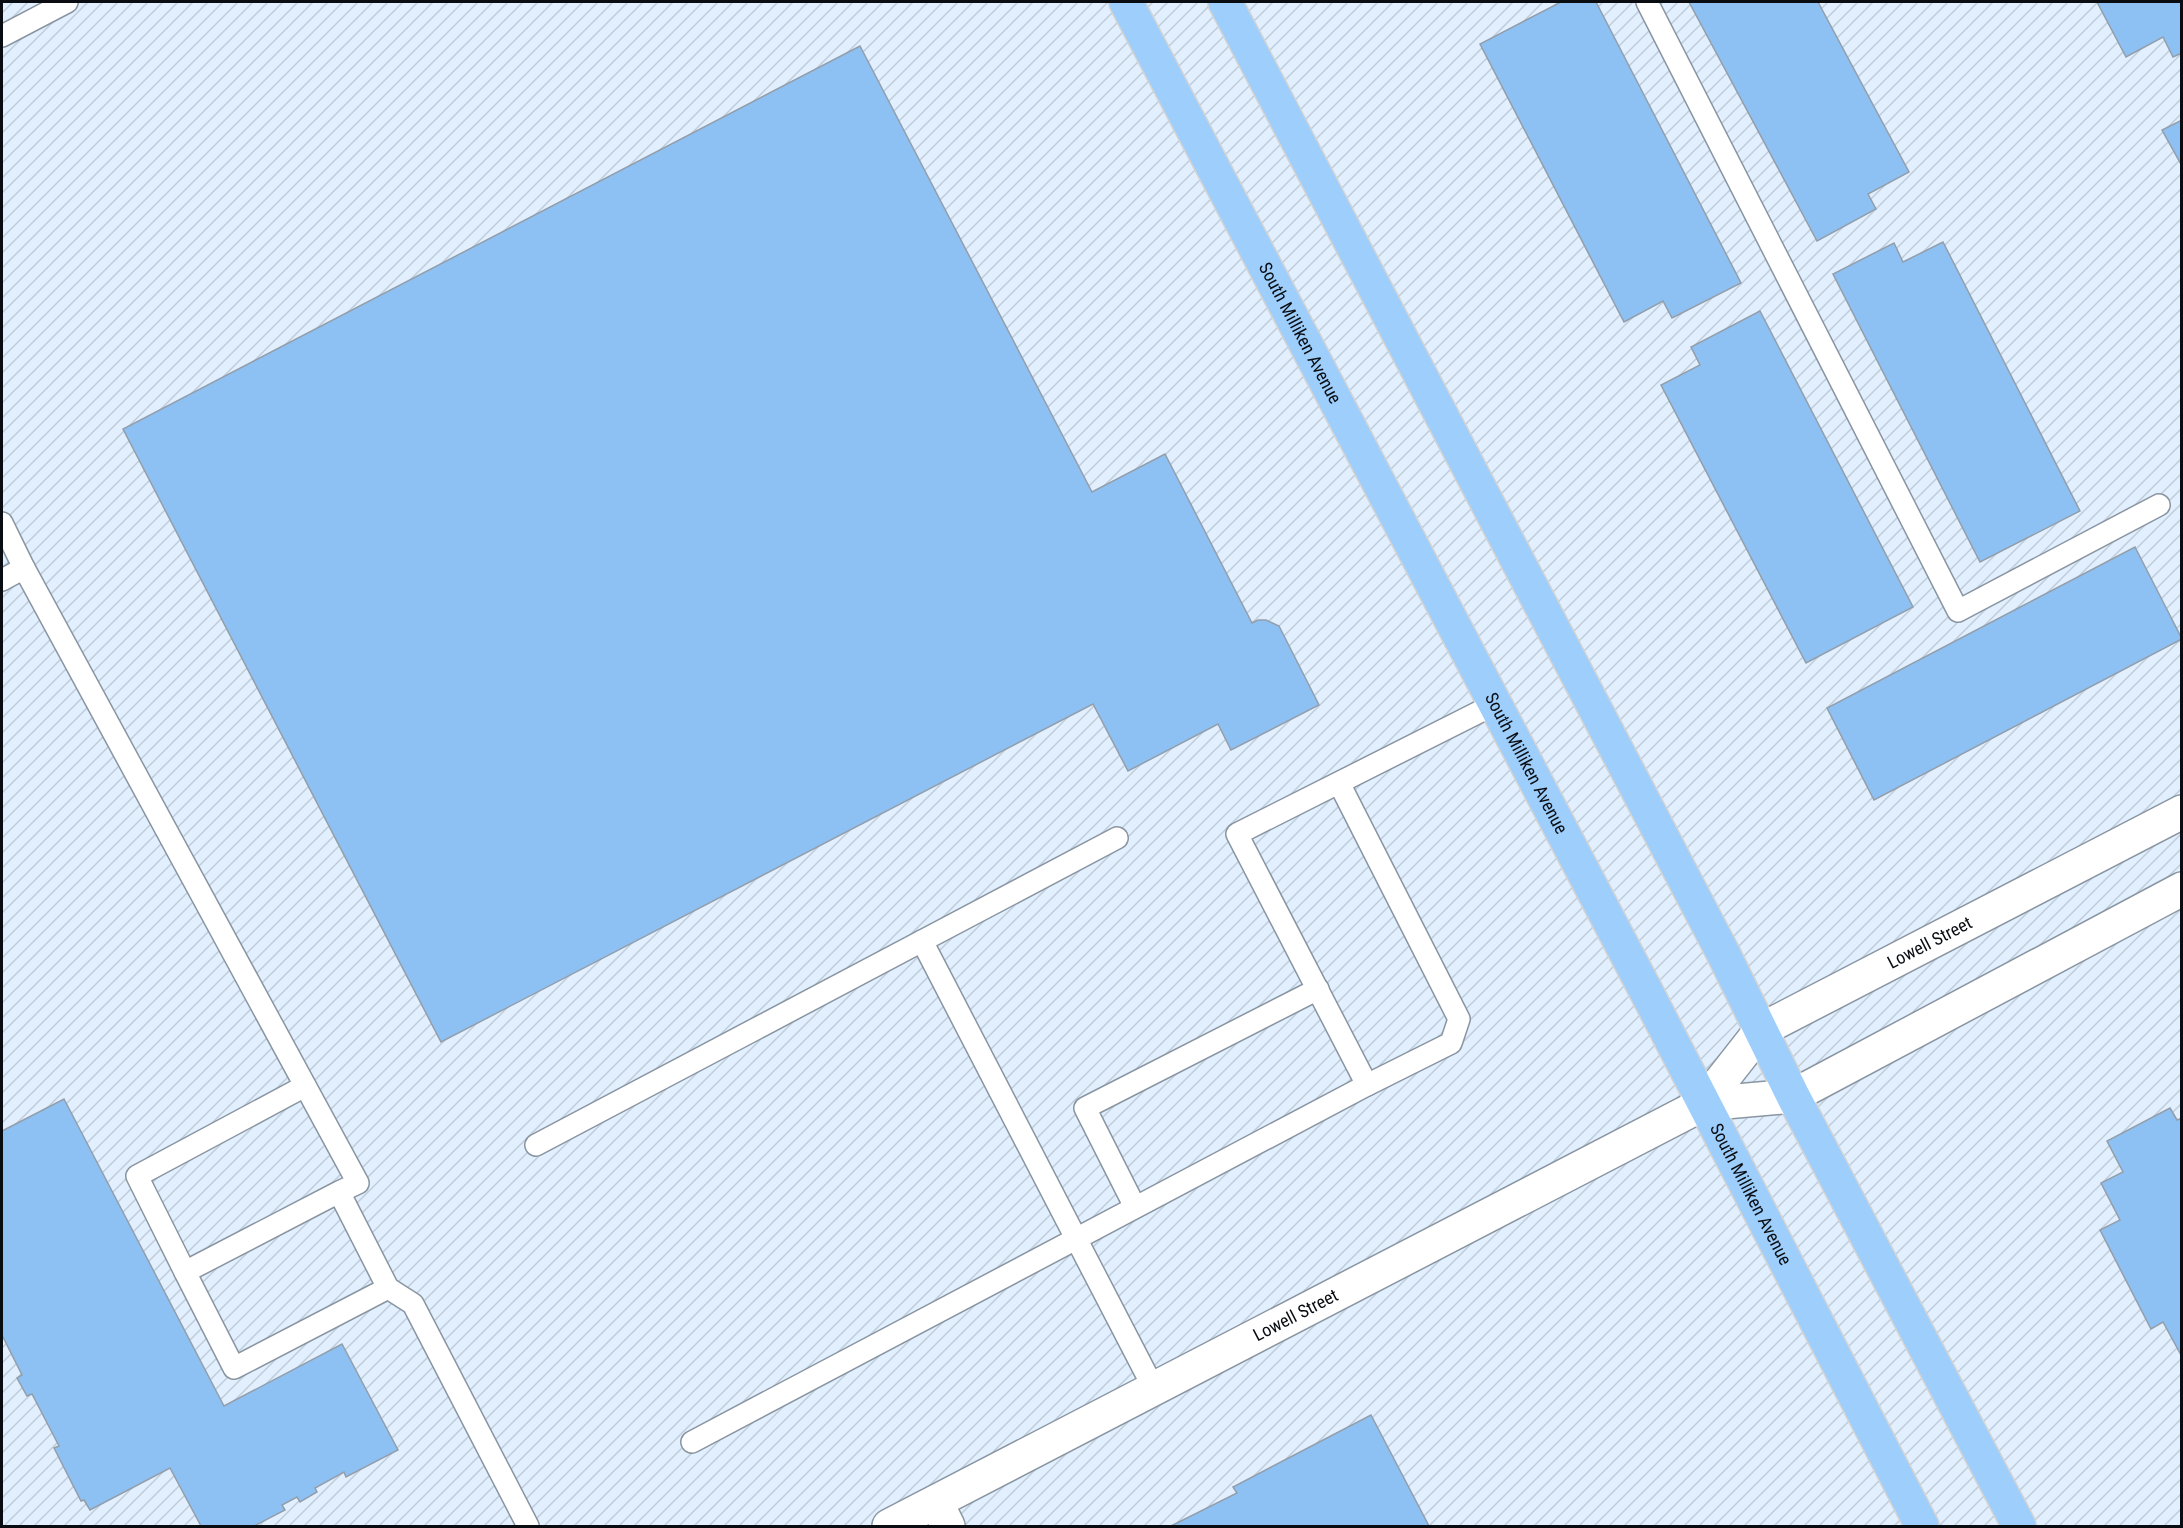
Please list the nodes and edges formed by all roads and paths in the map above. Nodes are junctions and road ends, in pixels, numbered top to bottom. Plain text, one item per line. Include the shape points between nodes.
1 (68, 2) edge
2 (1126, 2) edge
3 (1225, 2) edge
4 (1647, 2) edge
5 (2, 36) edge
6 (2159, 505) dead end
7 (2, 523) edge
8 (24, 568) junction
9 (2, 580) edge
10 (1495, 704) junction
11 (1339, 783) junction
12 (2181, 812) edge
13 (1116, 838) dead end
14 (2181, 889) edge
15 (922, 941) junction
16 (1318, 989) junction
17 (1761, 1029) junction
18 (1367, 1085) junction
19 (305, 1086) junction
20 (1793, 1096) junction
21 (1703, 1104) junction
22 (536, 1145) dead end
23 (339, 1192) junction
24 (1135, 1207) junction
25 (1076, 1239) junction
26 (185, 1272) junction
27 (388, 1288) junction
28 (1154, 1389) junction
29 (693, 1442) dead end
30 (942, 1514) edge
31 (528, 1527) edge
32 (889, 1527) edge
33 (1922, 1527) edge
34 (2019, 1527) edge

1 - 5 lane
2 - 10 main road, South Milliken Avenue
3 - 17 main road
4 - 6 lane via 1958,611
7 - 8 lane
8 - 9 lane
8 - 19 lane
10 - 11 lane
10 - 21 main road, South Milliken Avenue
11 - 16 lane via 1238,834
11 - 18 lane via 1459,1019 1451,1043
12 - 17 street, Lowell Street
13 - 15 lane
14 - 20 street, Lowell Street
15 - 22 lane
15 - 25 lane
16 - 18 lane
16 - 24 lane via 1085,1108
17 - 20 main road
17 - 21 street, Lowell Street
18 - 24 lane
19 - 23 lane via 358,1183
19 - 26 lane via 137,1176
20 - 21 street, Lowell Street
20 - 34 main road
21 - 28 street, Lowell Street
21 - 33 main road, South Milliken Avenue
23 - 26 lane
23 - 27 lane
24 - 25 lane
25 - 28 lane
25 - 29 lane
26 - 27 lane via 234,1368
27 - 31 lane via 413,1304
28 - 30 street, Lowell Street
30 - 32 street, Lowell Street

